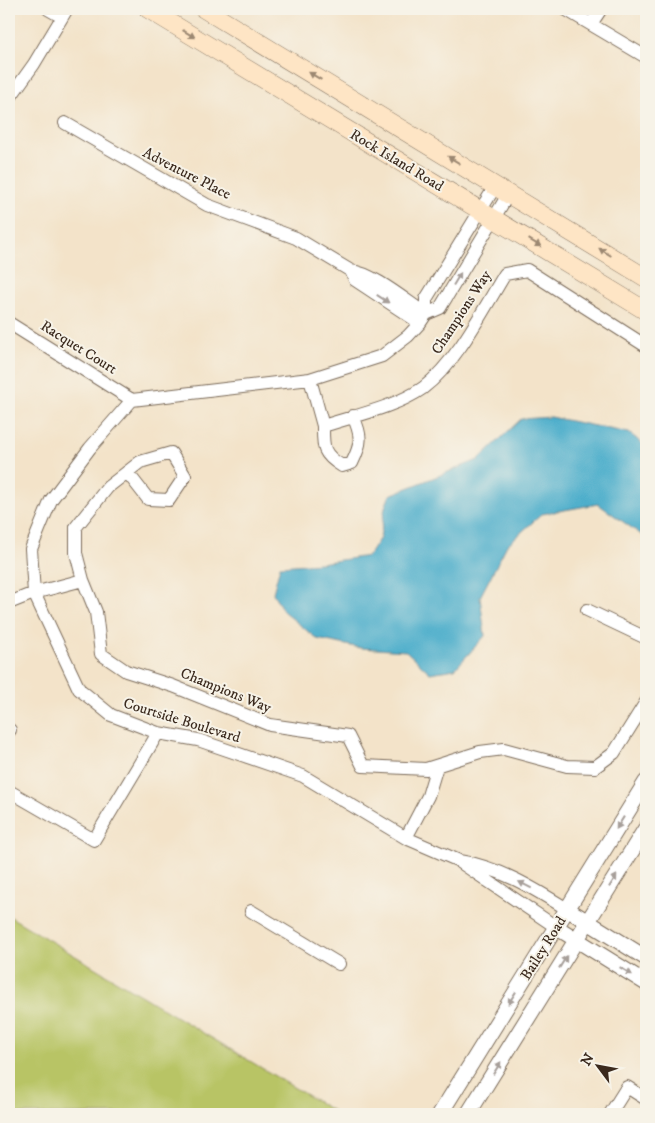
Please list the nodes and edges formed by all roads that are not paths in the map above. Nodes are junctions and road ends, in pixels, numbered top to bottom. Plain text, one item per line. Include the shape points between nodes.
1 (48, 9) edge
2 (148, 9) edge
3 (204, 9) edge
4 (565, 9) edge
5 (601, 9) edge
6 (65, 13) edge
7 (591, 24) junction
8 (646, 57) edge
9 (9, 99) edge
10 (65, 123) dead end
11 (502, 189) junction
12 (486, 214) junction
13 (646, 278) edge
14 (646, 311) edge
15 (423, 318) junction
16 (9, 323) edge
17 (646, 346) edge
18 (310, 379) junction
19 (132, 400) junction
20 (353, 416) junction
21 (323, 426) junction
22 (127, 472) junction
23 (83, 580) junction
24 (34, 593) junction
25 (9, 603) edge
26 (587, 610) dead end
27 (646, 638) edge
28 (646, 702) edge
29 (158, 733) junction
30 (437, 766) junction
31 (646, 782) edge
32 (9, 791) edge
33 (646, 828) edge
34 (406, 838) junction
35 (457, 860) junction
36 (567, 910) junction
37 (251, 911) dead end
38 (587, 923) junction
39 (556, 927) junction
40 (576, 941) junction
41 (646, 958) edge
42 (338, 964) dead end
43 (646, 983) edge
44 (646, 1100) edge
45 (440, 1114) edge
46 (468, 1114) edge
47 (610, 1114) edge

1 - 6 street
2 -> 12 main road, Rock Island Road
11 -> 3 main road, Rock Island Road
4 - 7 street
5 - 7 street
6 - 9 street
7 - 8 street
10 - 15 street, Adventure Place via 207,205 296,238 351,272 361,272
11 - 12 street
13 -> 11 main road, Rock Island Road
12 -> 14 main road, Rock Island Road
12 - 15 street via 440,308
15 - 18 street via 408,336 382,356
16 - 19 street, Racquet Court
17 - 20 street, Champions Way via 527,270 505,274 452,360 422,388 390,405
18 - 19 street
18 - 21 street
19 - 24 street, Courtside Boulevard via 51,500 31,549
20 - 21 street, Champions Way
20 - 21 street via 360,432 359,450 352,463 342,466 330,458 323,444
22 - 22 street, Champions Way via 140,462 171,453 185,476 169,500 148,499
22 - 23 street, Champions Way via 108,487 76,527 76,553
23 - 24 street
23 - 30 street, Champions Way via 96,612 101,654 126,671 270,725 348,736 363,766 426,769
24 - 25 street
24 - 29 street, Courtside Boulevard via 79,688 111,715
26 - 27 street
28 - 30 street, Champions Way via 614,752 595,767 567,766 504,749 480,752
29 - 32 street via 94,840
29 - 34 street, Courtside Boulevard via 198,740 303,776
30 - 34 street via 428,796
31 -> 36 street, Bailey Road
38 -> 33 street, Bailey Road
34 - 35 street, Courtside Boulevard
36 -> 35 street, Courtside Boulevard via 537,890 502,873
35 - 39 street, Courtside Boulevard
36 - 38 street
36 - 39 street, Bailey Road
37 - 42 street
38 - 40 street, Bailey Road
38 - 41 street
39 - 40 street
39 -> 45 street, Bailey Road
40 -> 43 street
46 -> 40 street, Bailey Road
44 - 47 street via 627,1087

